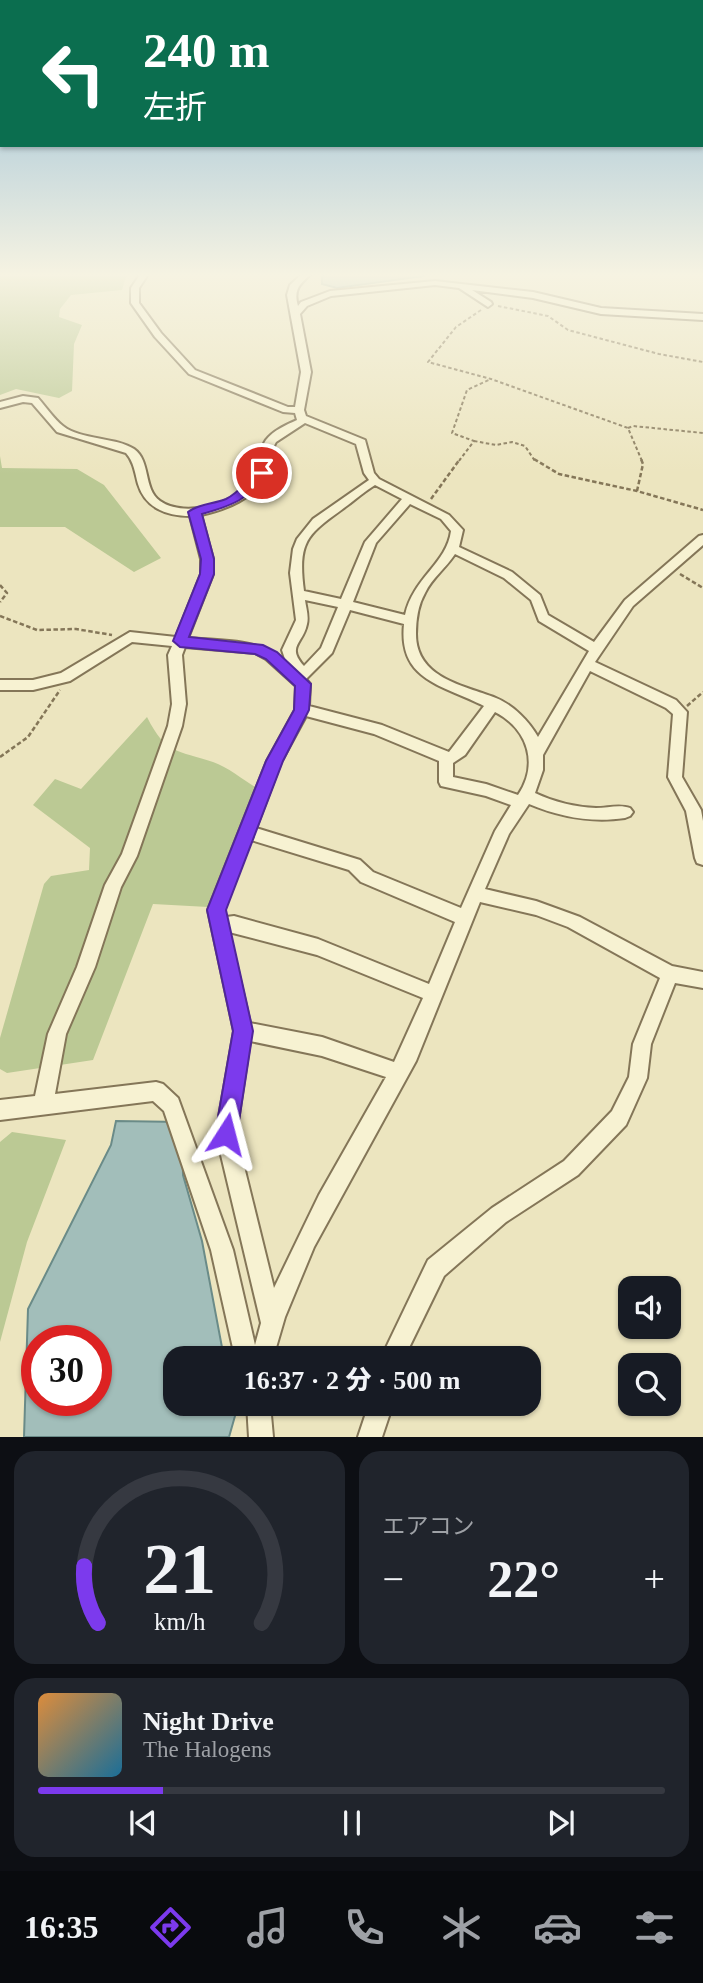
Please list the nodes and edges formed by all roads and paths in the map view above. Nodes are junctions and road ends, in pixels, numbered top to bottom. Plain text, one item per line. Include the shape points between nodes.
1 (165, 340) edge
2 (300, 340) edge
3 (446, 340) edge
4 (606, 340) edge
5 (703, 362) edge
6 (491, 379) junction
7 (0, 405) edge
8 (301, 415) junction
9 (628, 428) junction
10 (703, 433) edge
11 (474, 441) junction
12 (375, 481) junction
13 (637, 491) junction
14 (409, 498) junction
15 (426, 506) junction
16 (703, 510) edge
17 (195, 512) junction
18 (703, 538) edge
19 (453, 549) junction
20 (668, 567) junction
21 (0, 585) edge
22 (703, 588) edge
23 (298, 595) junction
24 (0, 602) edge
25 (345, 603) junction
26 (0, 616) edge
27 (411, 621) junction
28 (130, 637) junction
29 (180, 641) junction
30 (596, 649) junction
31 (588, 664) junction
32 (65, 677) junction
33 (304, 679) junction
34 (0, 685) edge
35 (703, 692) edge
36 (494, 703) junction
37 (302, 710) junction
38 (680, 712) junction
39 (537, 754) junction
40 (0, 757) edge
41 (446, 758) junction
42 (523, 798) junction
43 (625, 812) dead end
44 (248, 832) junction
45 (703, 858) edge
46 (475, 894) junction
47 (465, 918) junction
48 (220, 925) junction
49 (670, 974) junction
50 (703, 980) edge
51 (434, 994) junction
52 (243, 1031) junction
53 (398, 1073) junction
54 (43, 1106) junction
55 (0, 1110) edge
56 (271, 1321) junction
57 (242, 1346) edge
58 (265, 1346) edge
59 (398, 1346) edge
60 (260, 1416) edge
61 (377, 1416) edge
62 (261, 1437) edge
63 (370, 1437) edge

1 - 8 street via 186,367 201,377
2 - 8 street via 306,372
3 - 6 path via 428,362
4 - 5 path
6 - 9 path
6 - 11 path via 467,390 452,433
7 - 17 street via 35,400 61,430 130,451 156,504
8 - 12 street via 361,442
8 - 17 street via 270,444 262,473 250,488 231,502
9 - 10 path
9 - 13 path via 643,464
11 - 13 path via 512,442 525,446 543,467
11 - 15 path
12 - 14 street
12 - 23 street via 308,530 299,554
13 - 16 path
14 - 15 street
14 - 25 street via 371,542
15 - 19 street via 454,524 457,540
17 - 29 street via 208,559 207,574
18 - 20 street
19 - 27 street via 422,587
19 - 30 street via 508,575 536,598 542,618
20 - 22 path
20 - 30 street via 629,603
21 - 24 path via 6,593
23 - 25 street
23 - 33 street via 301,626 289,649
25 - 27 street
25 - 33 street via 327,650
26 - 28 path via 37,630 76,629
27 - 36 street via 411,652 420,671
28 - 29 street
28 - 32 street
29 - 33 street via 257,649
29 - 54 street via 175,655 175,726 129,856 113,885 86,967 57,1034
30 - 31 street
31 - 38 street
31 - 39 street
32 - 34 street via 33,685
32 - 40 path via 44,719 24,743
33 - 37 street
35 - 38 path
36 - 39 street via 521,723
36 - 41 street via 460,751
37 - 41 street via 377,729
37 - 44 street via 274,761
38 - 45 street via 675,776 692,810
39 - 42 street via 537,770
41 - 42 street via 446,782
42 - 43 street via 561,810
42 - 46 street
44 - 47 street via 354,865 367,877
44 - 48 street via 216,910
46 - 47 street
46 - 49 street via 573,922
47 - 51 street
48 - 51 street via 234,924 318,947
48 - 52 street
49 - 50 street
49 - 59 street via 642,1044 638,1078 619,1118 571,1168 499,1215 436,1268
51 - 53 street
52 - 53 street via 280,1036
52 - 56 street via 226,1134
53 - 56 street via 288,1278
54 - 55 street
54 - 57 street via 156,1091 171,1105 222,1250
56 - 58 street
60 - 62 street
61 - 63 street

